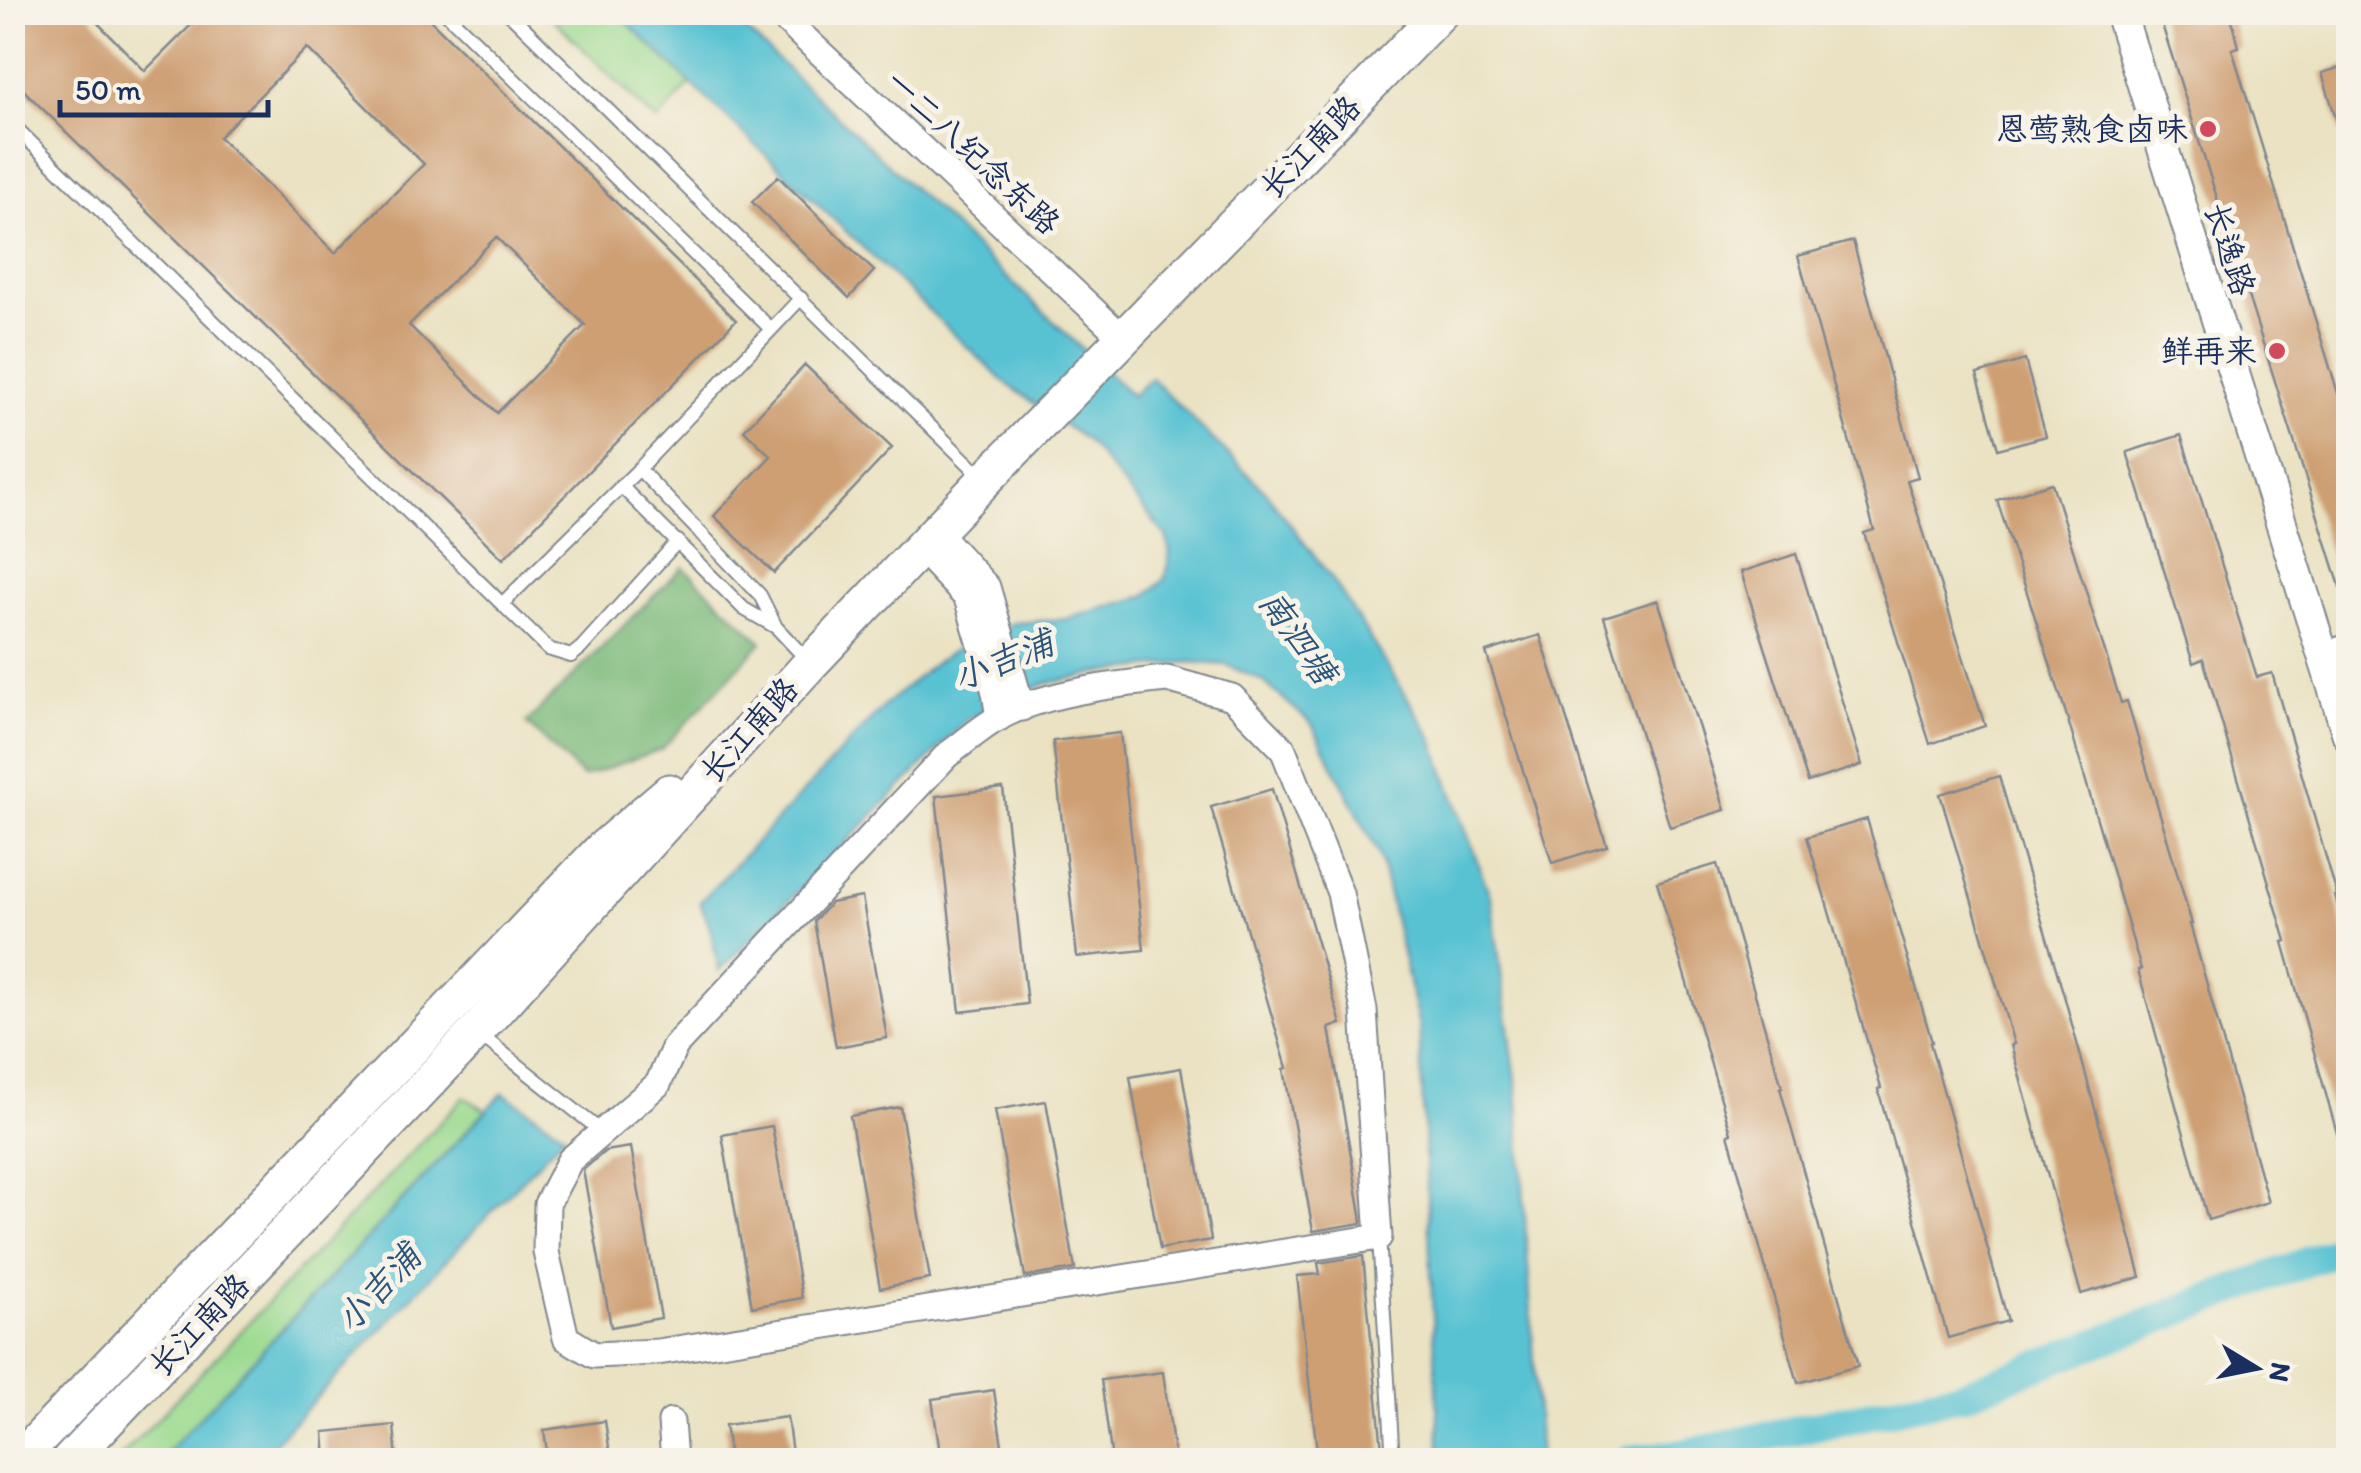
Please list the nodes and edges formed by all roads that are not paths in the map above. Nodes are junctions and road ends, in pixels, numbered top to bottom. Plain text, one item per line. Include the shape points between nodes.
1 (445, 12) edge
2 (508, 12) edge
3 (778, 12) edge
4 (1441, 12) edge
5 (2120, 12) edge
6 (12, 124) edge
7 (801, 298) junction
8 (771, 329) junction
9 (1124, 339) junction
10 (639, 468) junction
11 (992, 472) junction
12 (622, 486) junction
13 (928, 540) junction
14 (678, 541) junction
15 (503, 603) junction
16 (776, 627) junction
17 (2336, 651) edge
18 (810, 664) junction
19 (1008, 701) junction
20 (762, 714) junction
21 (2348, 735) edge
22 (476, 1032) junction
23 (602, 1132) junction
24 (1379, 1237) junction
25 (671, 1422) dead end
26 (19, 1460) edge
27 (70, 1460) edge
28 (674, 1460) edge
29 (1394, 1460) edge

1 - 8 lane
2 - 7 lane
3 - 9 street, 一二八纪念东路
4 - 9 main road, 长江南路
5 - 17 street, 长逸路
6 - 15 lane
7 - 8 lane
7 - 11 lane
8 - 10 lane
9 - 11 main road, 长江南路
10 - 12 lane
10 - 16 lane via 760,595
11 - 13 main road, 长江南路
12 - 14 lane
12 - 15 lane
13 - 18 main road, 长江南路
13 - 19 street via 987,587 982,604
14 - 15 lane via 571,656 548,649
14 - 16 lane via 744,609
16 - 18 lane
17 - 21 street, 长逸路
18 - 20 main road, 长江南路
19 - 23 street via 948,755 675,1046 658,1084
19 - 24 street via 1167,680 1232,697 1282,749 1340,894 1364,1010
20 - 22 main road, 长江南路
20 - 26 main road via 602,849
22 - 23 lane
22 - 27 main road, 长江南路
23 - 24 street via 570,1160 547,1204 546,1252 566,1338 594,1355 658,1352
24 - 29 lane
25 - 28 street

